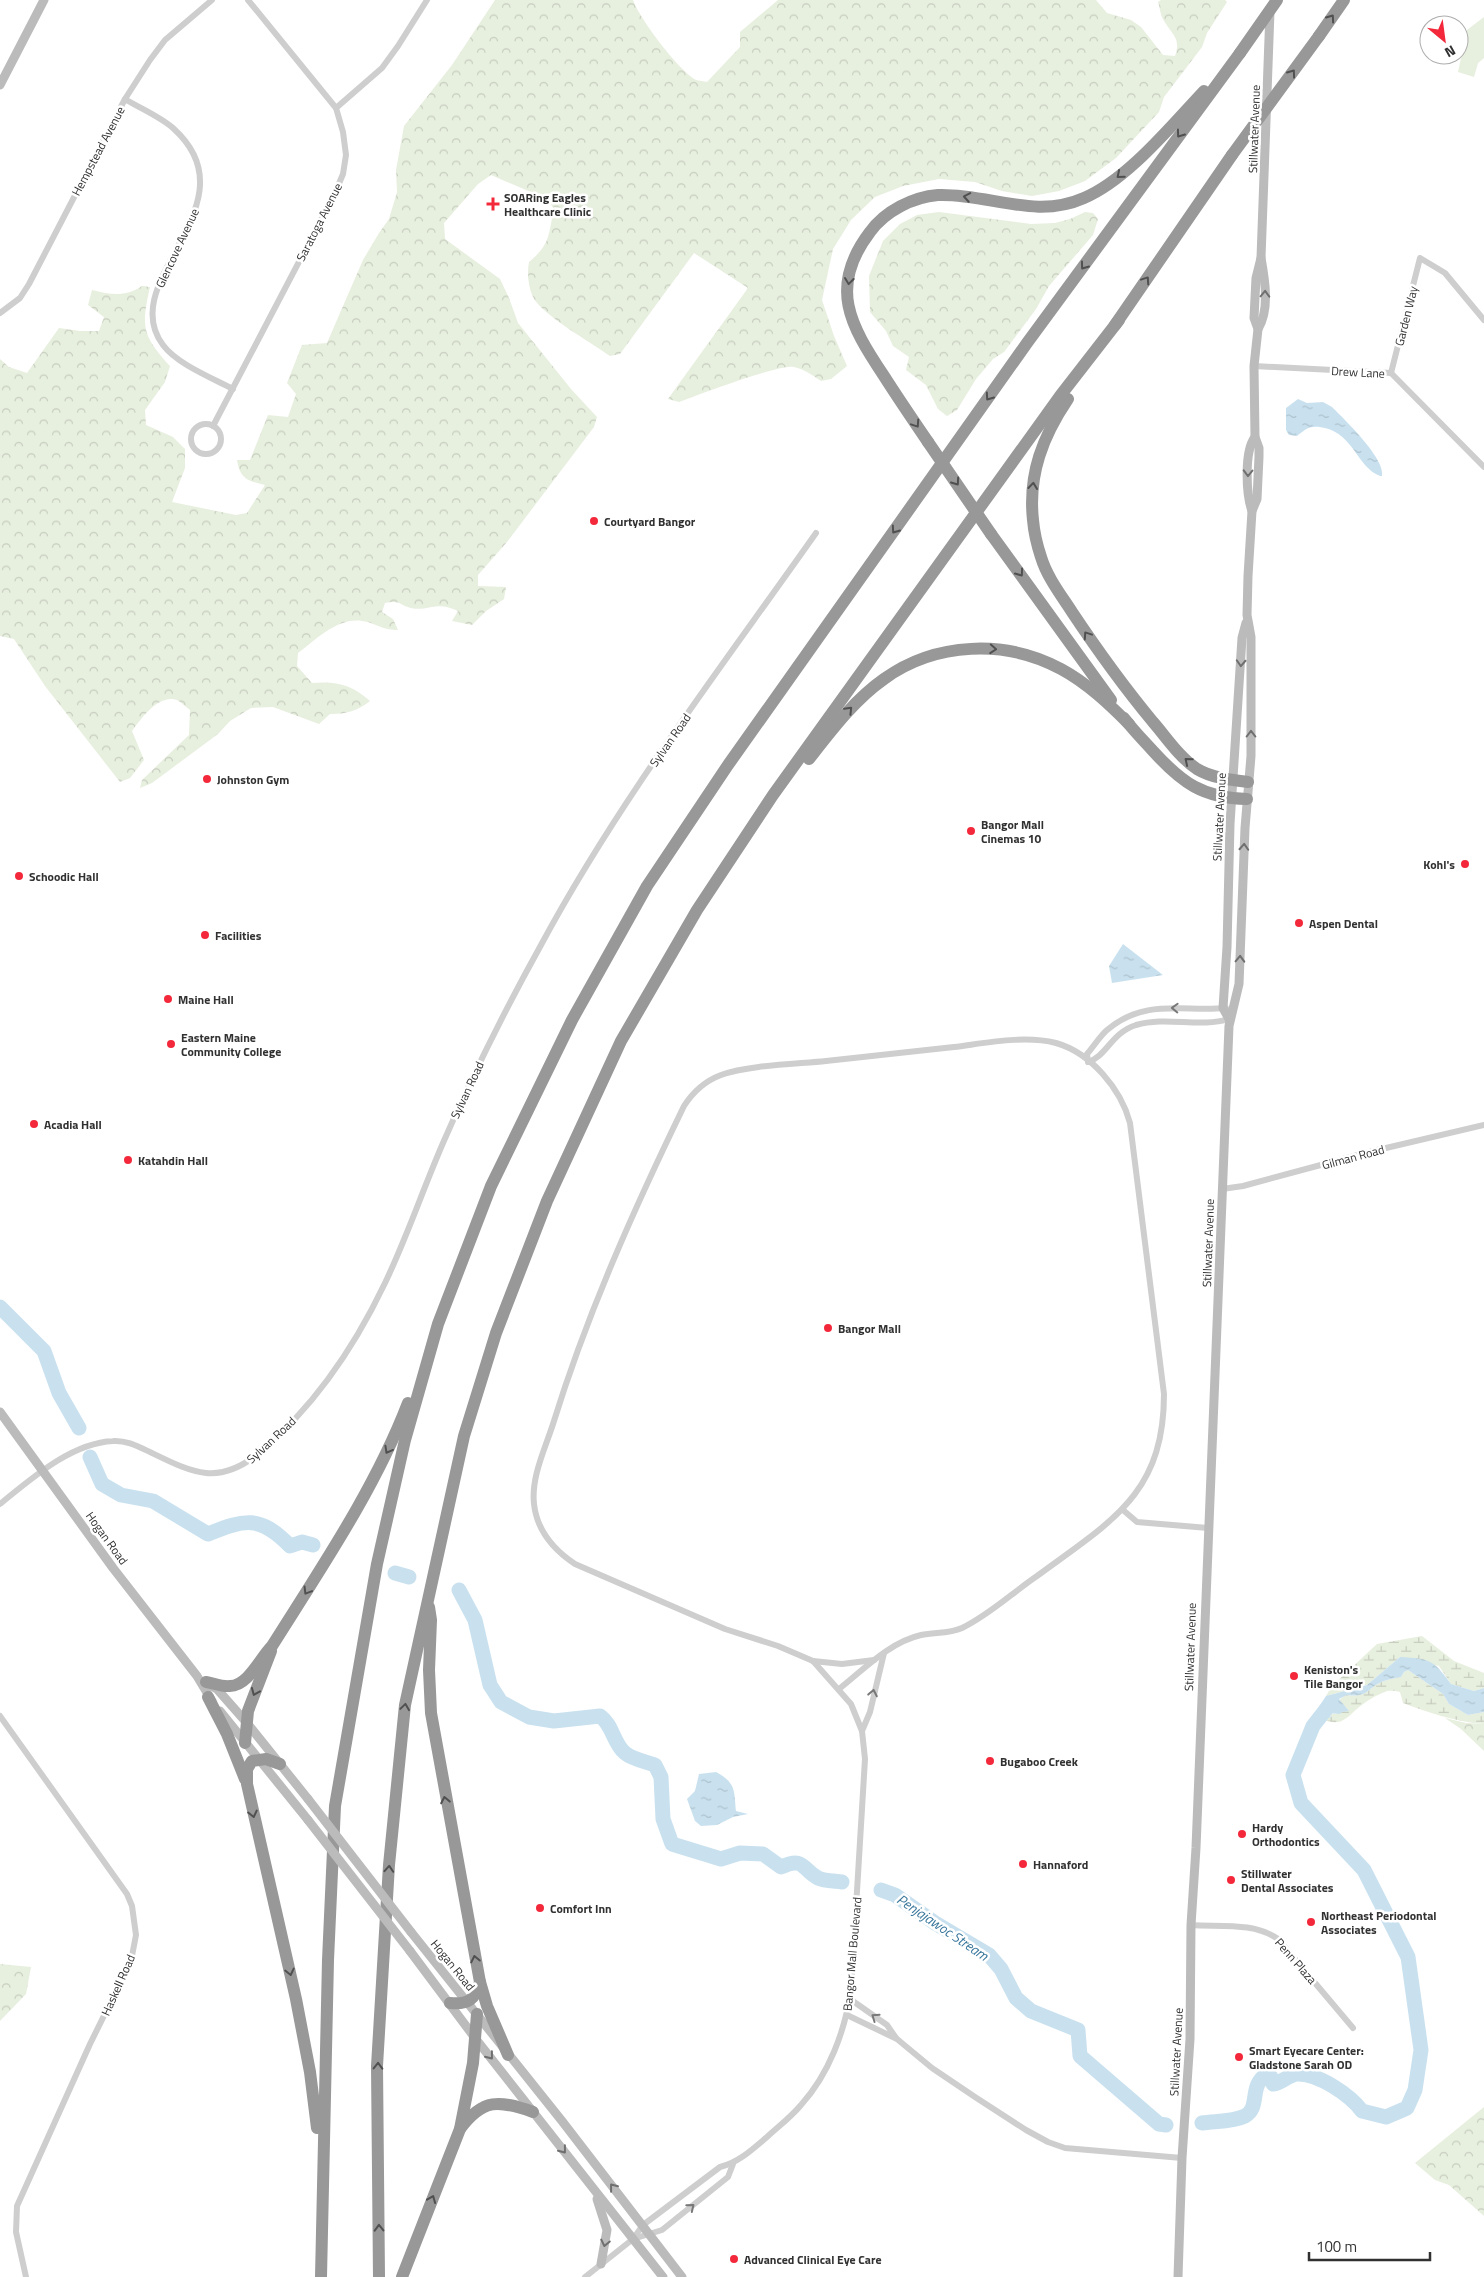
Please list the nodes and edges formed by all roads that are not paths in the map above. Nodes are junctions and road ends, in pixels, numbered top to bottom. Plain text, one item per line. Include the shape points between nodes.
1 (44, 0) edge
2 (212, 0) edge
3 (248, 0) edge
4 (427, 0) edge
5 (1270, 0) edge
6 (1277, 0) edge
7 (1344, 0) edge
8 (1240, 53) junction
9 (0, 85) edge
10 (125, 99) junction
11 (336, 108) junction
12 (0, 313) edge
13 (1119, 320) junction
14 (1484, 320) edge
15 (1254, 366) junction
16 (1391, 373) junction
17 (233, 389) junction
18 (213, 426) junction
19 (1484, 467) edge
20 (816, 533) dead end
21 (1247, 615) junction
22 (1129, 724) junction
23 (1232, 780) junction
24 (1248, 782) junction
25 (1232, 798) junction
26 (1247, 799) junction
27 (722, 872) junction
28 (1234, 1007) junction
29 (1223, 1008) junction
30 (1229, 1019) junction
31 (1088, 1062) junction
32 (1484, 1125) edge
33 (1222, 1189) junction
34 (438, 1324) junction
35 (0, 1412) edge
36 (43, 1471) junction
37 (0, 1504) edge
38 (1123, 1510) junction
39 (1208, 1528) junction
40 (427, 1600) junction
41 (272, 1646) junction
42 (884, 1654) junction
43 (875, 1660) junction
44 (813, 1661) junction
45 (201, 1679) junction
46 (840, 1688) junction
47 (208, 1697) junction
48 (0, 1716) edge
49 (247, 1723) junction
50 (862, 1731) junction
51 (245, 1743) junction
52 (258, 1759) junction
53 (280, 1764) junction
54 (247, 1784) junction
55 (1191, 1925) junction
56 (480, 1982) junction
57 (850, 1999) junction
58 (467, 2002) junction
59 (450, 2003) junction
60 (477, 2014) junction
61 (847, 2015) junction
62 (1354, 2028) dead end
63 (475, 2038) junction
64 (897, 2039) junction
65 (508, 2055) junction
66 (533, 2112) junction
67 (460, 2129) junction
68 (1182, 2158) junction
69 (733, 2164) junction
70 (322, 2170) junction
71 (594, 2190) junction
72 (643, 2225) junction
73 (651, 2235) junction
74 (633, 2239) junction
75 (601, 2264) junction
76 (26, 2277) edge
77 (322, 2277) edge
78 (379, 2277) edge
79 (402, 2277) edge
80 (585, 2277) edge
81 (663, 2277) edge
82 (682, 2277) edge
83 (1178, 2277) edge

1 - 9 main road
2 - 10 street, Hempstead Avenue via 165,40
3 - 11 street, Saratoga Avenue
4 - 11 street via 382,68
5 - 15 main road, Stillwater Avenue
6 - 8 highway, bridge
13 -> 7 highway, bridge
8 -> 22 highway, bridge via 1120,176 1101,189 1082,199 1045,208 957,196 917,199 898,207 872,228 854,257 849,274 849,314 862,343 992,534
8 -> 34 highway via 1010,368 728,765 647,886 572,1020 491,1186
10 - 12 street, Hempstead Avenue via 29,284 20,298
10 - 17 street, Glencove Avenue via 172,127 181,136 190,148 200,176 195,211 153,302 157,333 162,345 179,360
11 - 17 street, Saratoga Avenue via 346,155 343,174
23 -> 13 highway via 1199,770 1184,759 1127,691 1050,577 1036,539 1032,491 1040,452 1049,429
13 - 27 highway via 1060,396 773,795
14 - 16 street, Garden Way via 1445,273 1420,258
15 - 16 street, Drew Lane
15 - 21 main road, Stillwater Avenue via 1255,437 1249,444 1248,499 1252,511
16 - 19 street, Drew Lane
17 - 18 street, Saratoga Avenue
18 - 18 street via 203,424 194,430 191,439 198,452 207,454 219,447 220,433
20 - 36 street, Sylvan Road via 649,770 576,884 521,981 475,1073 383,1287 343,1356 313,1398 262,1451 243,1466 225,1472 194,1472 134,1444 116,1441 98,1443 73,1452
21 -> 23 main road, Stillwater Avenue via 1242,638
24 -> 21 main road, Stillwater Avenue via 1251,637
22 - 25 highway via 1185,783 1205,793
27 -> 22 highway via 840,720 882,680 928,656 951,651 995,649 1042,660 1079,680
23 - 24 highway
23 - 25 main road, Stillwater Avenue
24 - 26 main road, Stillwater Avenue
25 - 26 highway
25 - 29 main road, Stillwater Avenue
28 -> 26 main road, Stillwater Avenue via 1239,984
27 - 40 highway via 621,1041 546,1201 496,1333 464,1436
28 - 29 street
28 - 30 main road, Stillwater Avenue
29 - 30 main road
29 -> 31 street via 1143,1010 1106,1031 1087,1054
30 - 31 street via 1216,1023 1153,1021 1135,1026 1120,1032 1097,1059
30 - 33 main road, Stillwater Avenue
31 - 38 street via 1113,1088 1130,1123 1164,1394 1164,1423 1158,1452 1149,1473
31 - 44 street via 1076,1052 1055,1043 1020,1040 732,1072 712,1079 693,1094 658,1160 615,1256 564,1389 537,1471 534,1491 537,1519 557,1551 575,1564 725,1629
32 - 33 street, Gilman Road
33 - 39 main road, Stillwater Avenue
34 -> 41 highway via 394,1440
34 - 70 highway via 405,1440 377,1564 336,1806
35 - 36 main road, Hogan Road
36 - 37 street
36 - 45 main road, Hogan Road via 112,1568
38 - 39 street via 1138,1522
38 - 42 street via 978,1619 958,1630 921,1635
39 - 55 main road, Stillwater Avenue
56 -> 40 highway via 430,1713 431,1620
78 -> 40 highway via 378,2066 389,1865 405,1705
41 - 45 highway via 239,1684 230,1686
41 -> 49 highway via 252,1698
42 - 43 street
50 -> 42 street
43 - 44 street via 842,1664
43 - 46 street
44 - 46 street
45 - 47 main road, Hogan Road
45 - 49 main road, Hogan Road via 217,1690
46 - 50 street via 851,1704
47 - 51 main road, Hogan Road
47 - 54 highway
48 - 76 street, Haskell Road via 127,1894 136,1935 131,1961 17,2206 16,2232
49 - 51 highway
49 - 53 main road, Hogan Road
50 - 57 street, Bangor Mall Boulevard via 865,1774
51 - 52 main road, Hogan Road
52 - 53 highway
52 - 54 highway via 249,1765
52 - 59 main road, Hogan Road, bridge
53 - 58 main road, Hogan Road, bridge
54 -> 70 highway via 310,2072
55 - 62 street, Penn Plaza via 1257,1928 1270,1933
55 - 68 main road, Stillwater Avenue via 1190,2039
56 - 58 highway via 478,1993
56 - 65 highway
57 - 61 street, Bangor Mall Boulevard
64 -> 57 street via 887,2025
58 - 59 highway
58 - 60 main road, Hogan Road
59 - 63 main road, Hogan Road
60 - 63 highway
60 - 65 main road, Hogan Road
61 - 64 street
61 - 69 street, Bangor Mall Boulevard via 833,2056 807,2098 769,2136
63 -> 66 main road, Hogan Road
63 - 67 highway
64 - 68 street via 967,2092 1048,2142 1065,2148
72 -> 65 main road, Hogan Road
66 - 67 highway via 511,2104 491,2104 469,2117
66 -> 71 main road, Hogan Road
79 -> 67 highway
68 - 83 main road, Stillwater Avenue
69 - 72 street, Bangor Mall Boulevard via 720,2167
73 -> 69 street, Bangor Mall Boulevard via 662,2230 728,2178
70 - 77 highway
71 - 74 main road, Hogan Road
71 -> 75 main road via 607,2230
72 - 73 main road, Hogan Road
72 - 74 street, Bangor Mall Boulevard
73 - 74 street, Bangor Mall Boulevard
73 - 82 main road, Hogan Road
74 - 75 street
74 - 81 main road, Hogan Road
75 - 80 street

